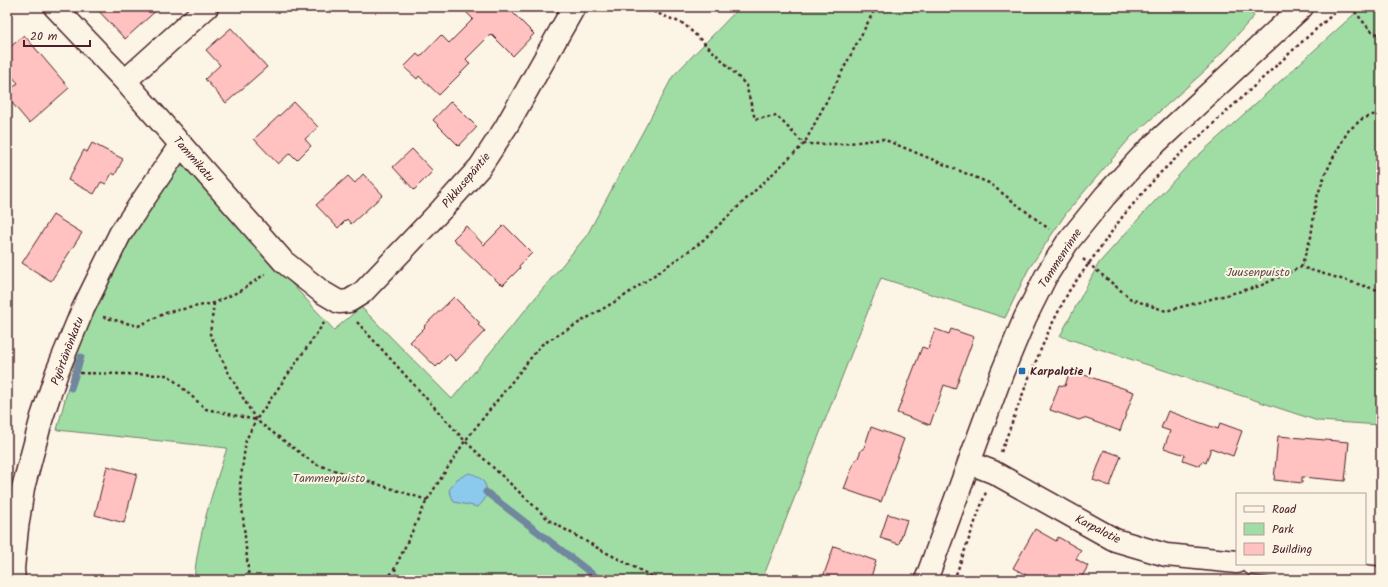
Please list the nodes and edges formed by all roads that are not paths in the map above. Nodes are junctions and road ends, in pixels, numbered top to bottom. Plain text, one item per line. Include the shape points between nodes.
1 (55, 7) edge
2 (207, 7) edge
3 (574, 7) edge
4 (1302, 7) edge
5 (125, 80) junction
6 (181, 144) junction
7 (339, 302) joint
8 (970, 463) junction
9 (1236, 562) edge
10 (1262, 565) edge
11 (1381, 578) edge
12 (14, 580) edge
13 (926, 580) edge

1 - 5 street, Tammikatu
2 - 5 street
3 - 7 street, Pikkusepäntie via 506,127 480,167 362,293 349,302
4 - 8 street, Tammenrinne via 1144,154 1105,196 1067,243 1046,276 1025,318
5 - 6 street, Tammikatu
6 - 7 street, Tammikatu via 284,262
6 - 12 street, Pyörtänönkatu via 120,234 83,309 58,372 42,417 24,488 13,569
8 - 9 street, Karpalotie via 993,472 1115,540 1166,555
8 - 13 street, Tammenrinne
10 - 11 street

